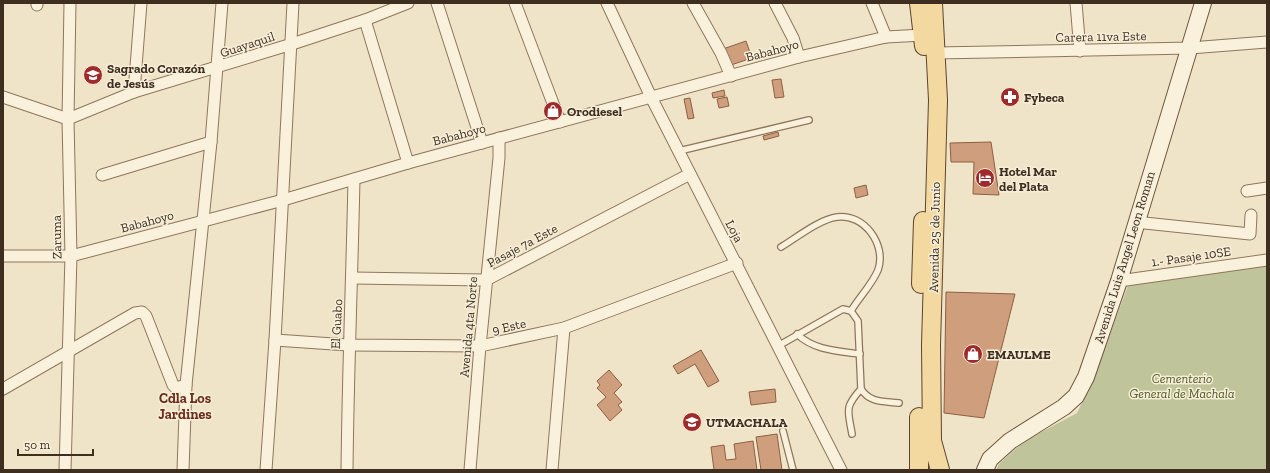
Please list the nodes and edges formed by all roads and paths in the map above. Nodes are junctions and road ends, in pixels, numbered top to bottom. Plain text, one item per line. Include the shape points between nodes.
1 (70, 3) edge
2 (141, 3) edge
3 (222, 3) edge
4 (293, 3) edge
5 (408, 3) edge
6 (437, 3) edge
7 (515, 3) edge
8 (607, 3) edge
9 (693, 3) edge
10 (775, 3) edge
11 (872, 3) edge
12 (919, 3) edge
13 (933, 3) edge
14 (1076, 3) edge
15 (1204, 3) edge
16 (365, 20) junction
17 (923, 35) junction
18 (886, 37) junction
19 (1267, 42) edge
20 (292, 44) junction
21 (1190, 48) junction
22 (1080, 51) junction
23 (936, 53) junction
24 (800, 57) junction
25 (218, 68) junction
26 (731, 76) junction
27 (134, 92) junction
28 (3, 97) edge
29 (651, 97) junction
30 (68, 119) junction
31 (809, 120) dead end
32 (560, 122) junction
33 (499, 138) junction
34 (211, 142) junction
35 (482, 143) junction
36 (679, 151) junction
37 (408, 163) junction
38 (690, 174) junction
39 (102, 175) dead end
40 (354, 179) junction
41 (1267, 188) edge
42 (1247, 191) dead end
43 (283, 200) junction
44 (1251, 214) dead end
45 (203, 221) junction
46 (1135, 222) junction
47 (781, 247) dead end
48 (3, 256) edge
49 (71, 256) junction
50 (1267, 260) edge
51 (737, 263) junction
52 (352, 278) junction
53 (486, 280) junction
54 (1119, 281) junction
55 (850, 311) junction
56 (564, 328) junction
57 (797, 334) junction
58 (276, 340) junction
59 (348, 345) junction
60 (480, 346) junction
61 (778, 346) junction
62 (67, 352) junction
63 (860, 354) junction
64 (186, 386) junction
65 (861, 389) junction
66 (3, 390) edge
67 (899, 403) dead end
68 (783, 431) dead end
69 (852, 434) dead end
70 (65, 470) edge
71 (183, 470) edge
72 (266, 470) edge
73 (346, 470) edge
74 (470, 470) edge
75 (552, 470) edge
76 (793, 470) edge
77 (841, 470) edge
78 (919, 470) edge
79 (940, 470) edge
80 (985, 470) edge

1 - 30 street, Zaruma
2 - 27 street
3 - 25 street
4 - 20 street
5 - 16 street, Guayaquil
6 - 35 street
7 - 32 street
8 - 29 street, Loja
9 - 26 street
10 - 24 street
11 - 18 street
12 - 17 main road, Avenida 25 de Junio
13 - 23 main road, Avenida 25 de Junio
14 - 22 street
15 - 21 main road, Avenida Luis Angel Leon Roman
16 - 20 street, Guayaquil
16 - 37 street
17 - 18 street, Babahoyo
17 - 78 main road, Avenida 25 de Junio via 927,86 920,311
18 - 24 street, Babahoyo
19 - 21 street, Carera 11va Este
20 - 25 street, Guayaquil
20 - 43 street
21 - 22 street, Carera 11va Este
21 - 46 main road, Avenida Luis Angel Leon Roman
22 - 23 street, Carera 11va Este
23 - 79 main road, Avenida 25 de Junio via 938,100 931,345 932,433
24 - 26 street, Babahoyo
25 - 27 street, Guayaquil
25 - 34 street
26 - 29 street, Babahoyo
27 - 30 street, Guayaquil
28 - 30 street
29 - 32 street, Babahoyo
29 - 36 street, Loja
30 - 49 street, Zaruma
31 - 36 lane
32 - 33 street, Babahoyo
33 - 35 street, Babahoyo
33 - 53 street, Avenida 4ta Norte
34 - 39 street
34 - 45 street
35 - 37 street, Babahoyo
36 - 38 street, Loja
37 - 40 street, Babahoyo
38 - 51 street, Loja
38 - 53 street, Pasaje 7a Este
40 - 43 street, Babahoyo
40 - 52 street, El Guabo
41 - 42 street
43 - 45 street, Babahoyo
43 - 58 street
44 - 46 street via 1250,234
45 - 49 street, Babahoyo
45 - 64 street
46 - 54 main road, Avenida Luis Angel Leon Roman
47 - 55 lane via 827,220 838,217 856,219 869,228 880,256 878,271
48 - 49 street, Babahoyo
49 - 62 street, Zaruma
50 - 54 street, 1.- Pasaje 10SE
51 - 56 street, 9 Este
51 - 61 street, Loja
52 - 53 street, Pasaje 7a Este
52 - 59 street, El Guabo
53 - 60 street, Avenida 4ta Norte
54 - 80 main road, Avenida Luis Angel Leon Roman via 1086,377 1076,396 1064,407 1010,441 990,459
55 - 57 lane via 843,309
55 - 63 lane via 858,322
56 - 60 street, 9 Este
56 - 75 street
57 - 61 lane
57 - 63 lane via 818,347
58 - 59 street, 9 Este
58 - 72 street
59 - 60 street, 9 Este
59 - 73 street, El Guabo
60 - 74 street, Avenida 4ta Norte
61 - 77 street, Loja
62 - 64 street via 135,313 142,312 146,316 173,385 176,388
62 - 66 street
62 - 70 street, Zaruma
63 - 65 lane
64 - 71 street
65 - 67 lane via 872,400
65 - 69 lane via 850,402 848,409
68 - 76 lane

